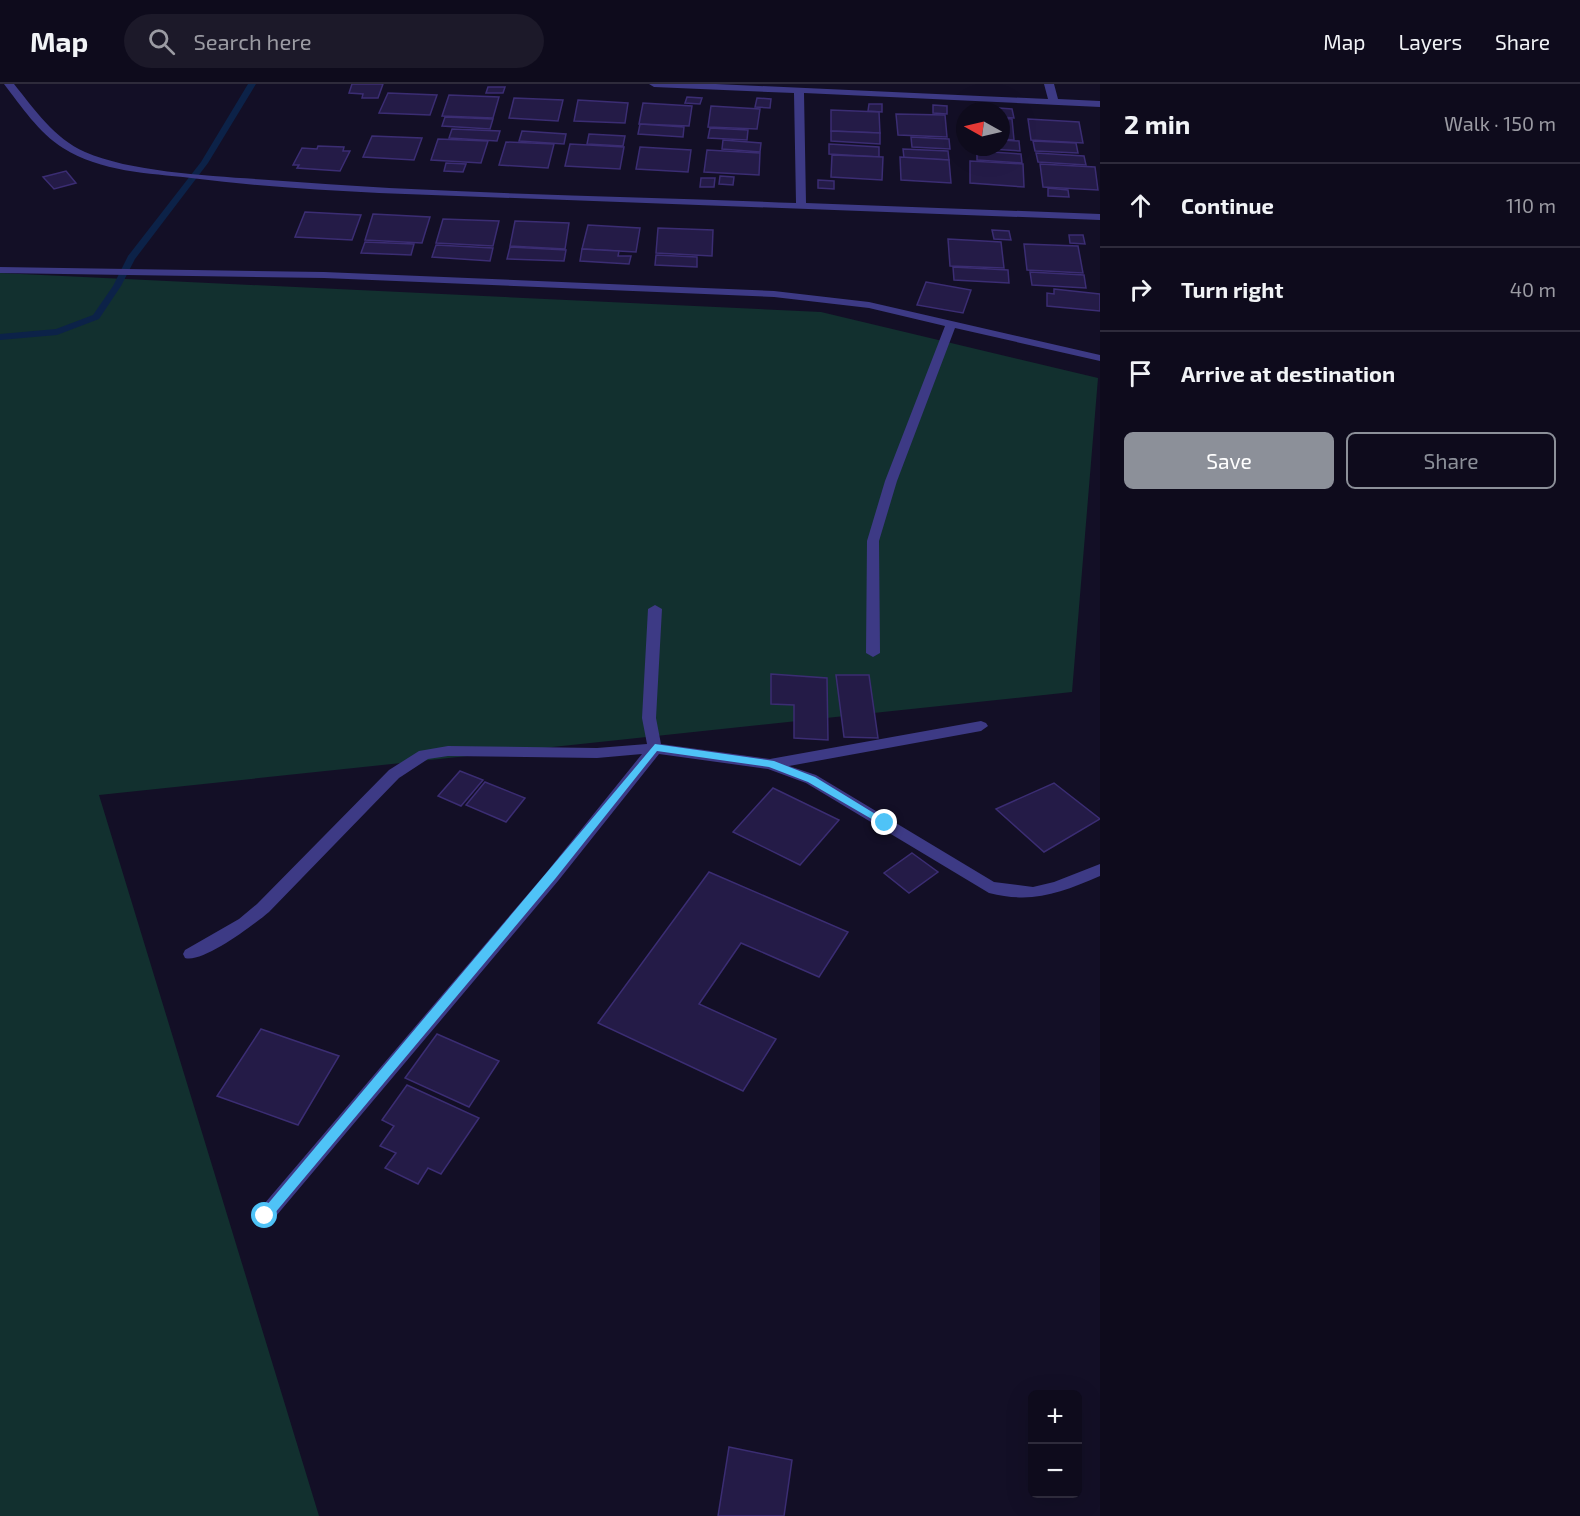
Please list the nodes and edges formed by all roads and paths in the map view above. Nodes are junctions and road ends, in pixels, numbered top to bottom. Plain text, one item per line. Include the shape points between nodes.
1 (9, 84) edge
2 (654, 84) edge
3 (1049, 84) edge
4 (799, 90) junction
5 (1054, 102) junction
6 (1100, 104) edge
7 (801, 204) junction
8 (1100, 217) edge
9 (0, 270) edge
10 (951, 324) junction
11 (1100, 358) edge
12 (655, 609) dead end
13 (873, 653) dead end
14 (981, 726) dead end
15 (655, 748) junction
16 (770, 764) junction
17 (1100, 870) edge
18 (191, 954) dead end
19 (265, 1216) dead end

1 - 7 street via 67,147 107,163 166,173 379,190
2 - 4 street
3 - 5 street
4 - 5 street
4 - 7 street
5 - 6 street
7 - 8 street
9 - 10 street via 324,275 774,294 869,305
10 - 11 street
10 - 13 street via 891,481 873,541
12 - 15 street via 648,718
14 - 16 street
15 - 16 street
15 - 18 street via 597,753 424,755 394,774 263,908
15 - 19 street via 552,877
16 - 17 street via 811,779 989,887 1009,894 1043,894

